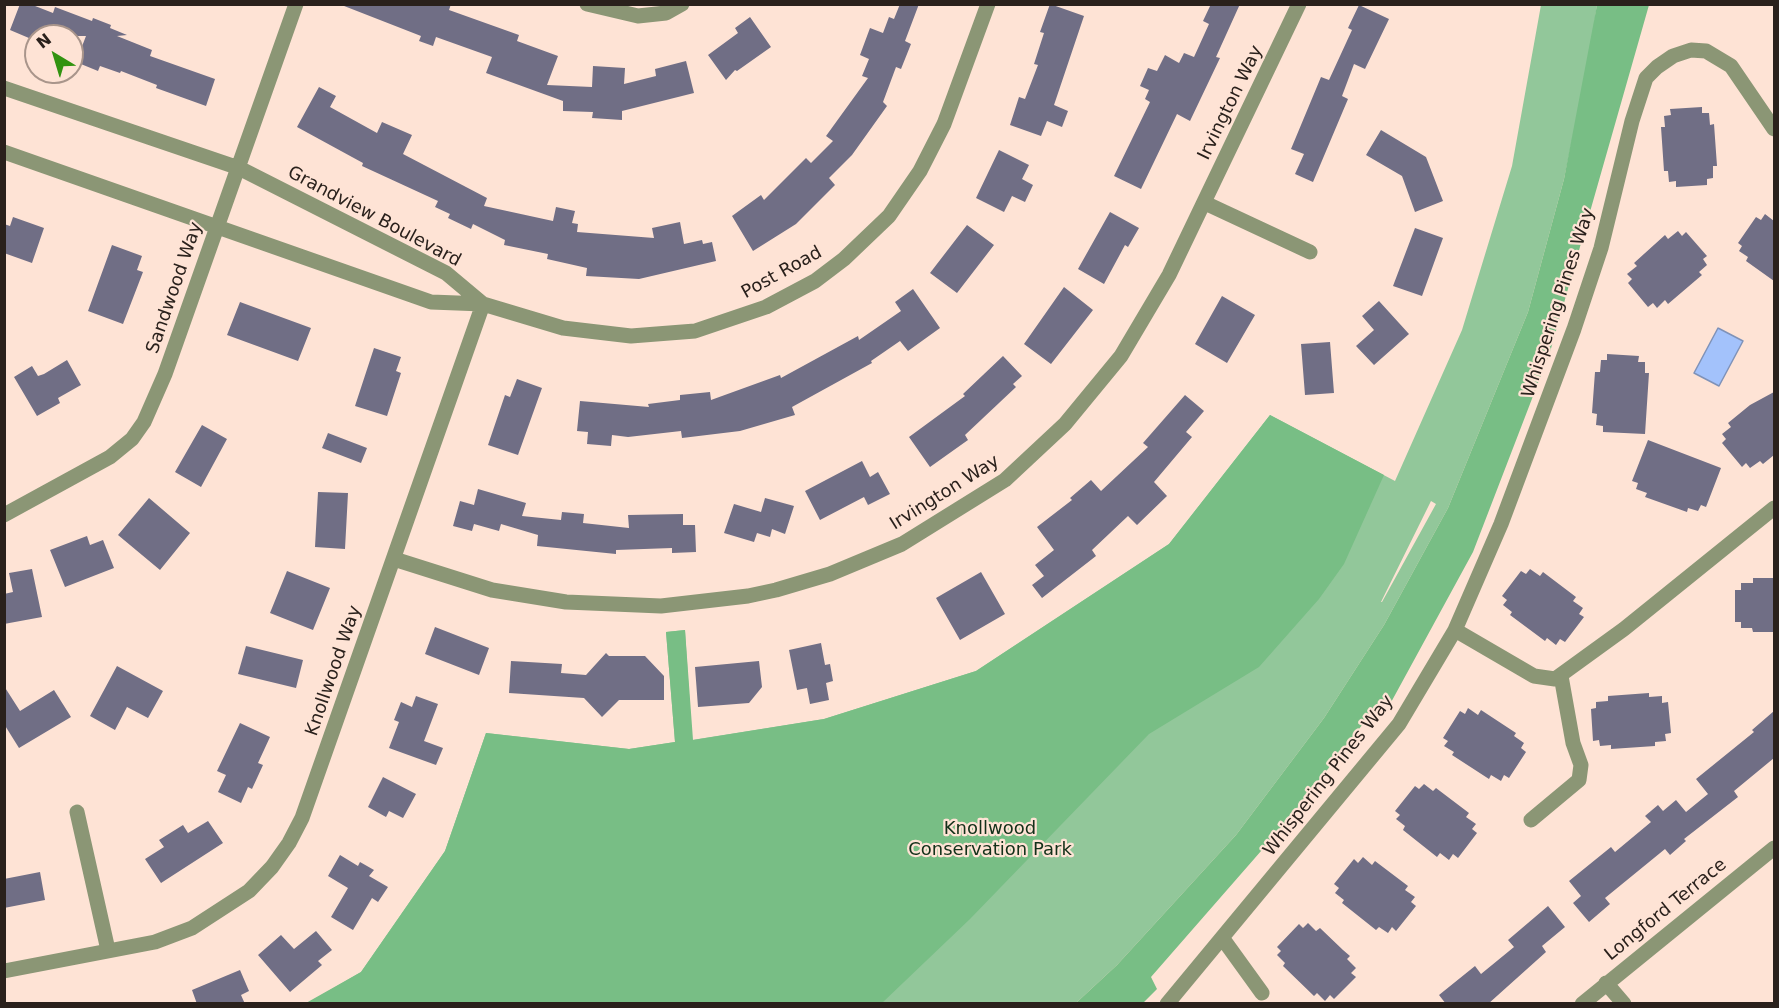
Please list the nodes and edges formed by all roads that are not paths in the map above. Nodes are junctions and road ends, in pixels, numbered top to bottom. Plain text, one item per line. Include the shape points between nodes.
1 (296, 4) edge
2 (587, 4) edge
3 (682, 4) edge
4 (988, 4) edge
5 (1299, 4) edge
6 (4, 87) edge
7 (1774, 129) edge
8 (4, 152) edge
9 (239, 168) junction
10 (1205, 203) junction
11 (217, 226) junction
12 (1310, 252) dead end
13 (483, 304) junction
14 (1774, 508) edge
15 (4, 515) edge
16 (394, 559) junction
17 (1455, 630) junction
18 (1561, 676) junction
19 (78, 812) dead end
20 (1531, 820) dead end
21 (1774, 848) edge
22 (1223, 939) junction
23 (108, 950) junction
24 (4, 971) edge
25 (1606, 984) junction
26 (1262, 993) dead end
27 (1167, 1004) edge
28 (1582, 1004) edge
29 (1624, 1004) edge

1 - 9 street, Sandwood Way
2 - 3 street via 638,16 666,13
4 - 13 street, Post Road via 944,124 920,171 889,216 844,260 815,281 766,307 720,324 695,331 632,336 563,328
5 - 10 street, Irvington Way
6 - 9 street, Grandview Boulevard
7 - 17 street, Whispering Pines Way via 1731,66 1706,51 1691,50 1673,56 1646,78 1601,248 1574,329 1501,524
8 - 11 street
9 - 11 street, Sandwood Way
9 - 13 street, Grandview Boulevard via 446,273
10 - 12 street
10 - 16 street, Irvington Way via 1145,319 1084,403 1005,480 902,544 830,574 776,590 661,606 566,602 492,590
11 - 13 street via 431,302
11 - 15 street, Sandwood Way via 158,395 132,439 110,457
13 - 16 street, Knollwood Way
14 - 18 street
16 - 23 street, Knollwood Way via 290,843 249,891 192,928 155,942
17 - 18 street via 1534,676
17 - 22 street, Whispering Pines Way via 1399,724
18 - 20 street via 1573,744 1581,765 1579,780
19 - 23 street
21 - 25 street, Longford Terrace
22 - 26 street
22 - 27 street, Whispering Pines Way
23 - 24 street, Knollwood Way
25 - 28 street, Longford Terrace
25 - 29 street

